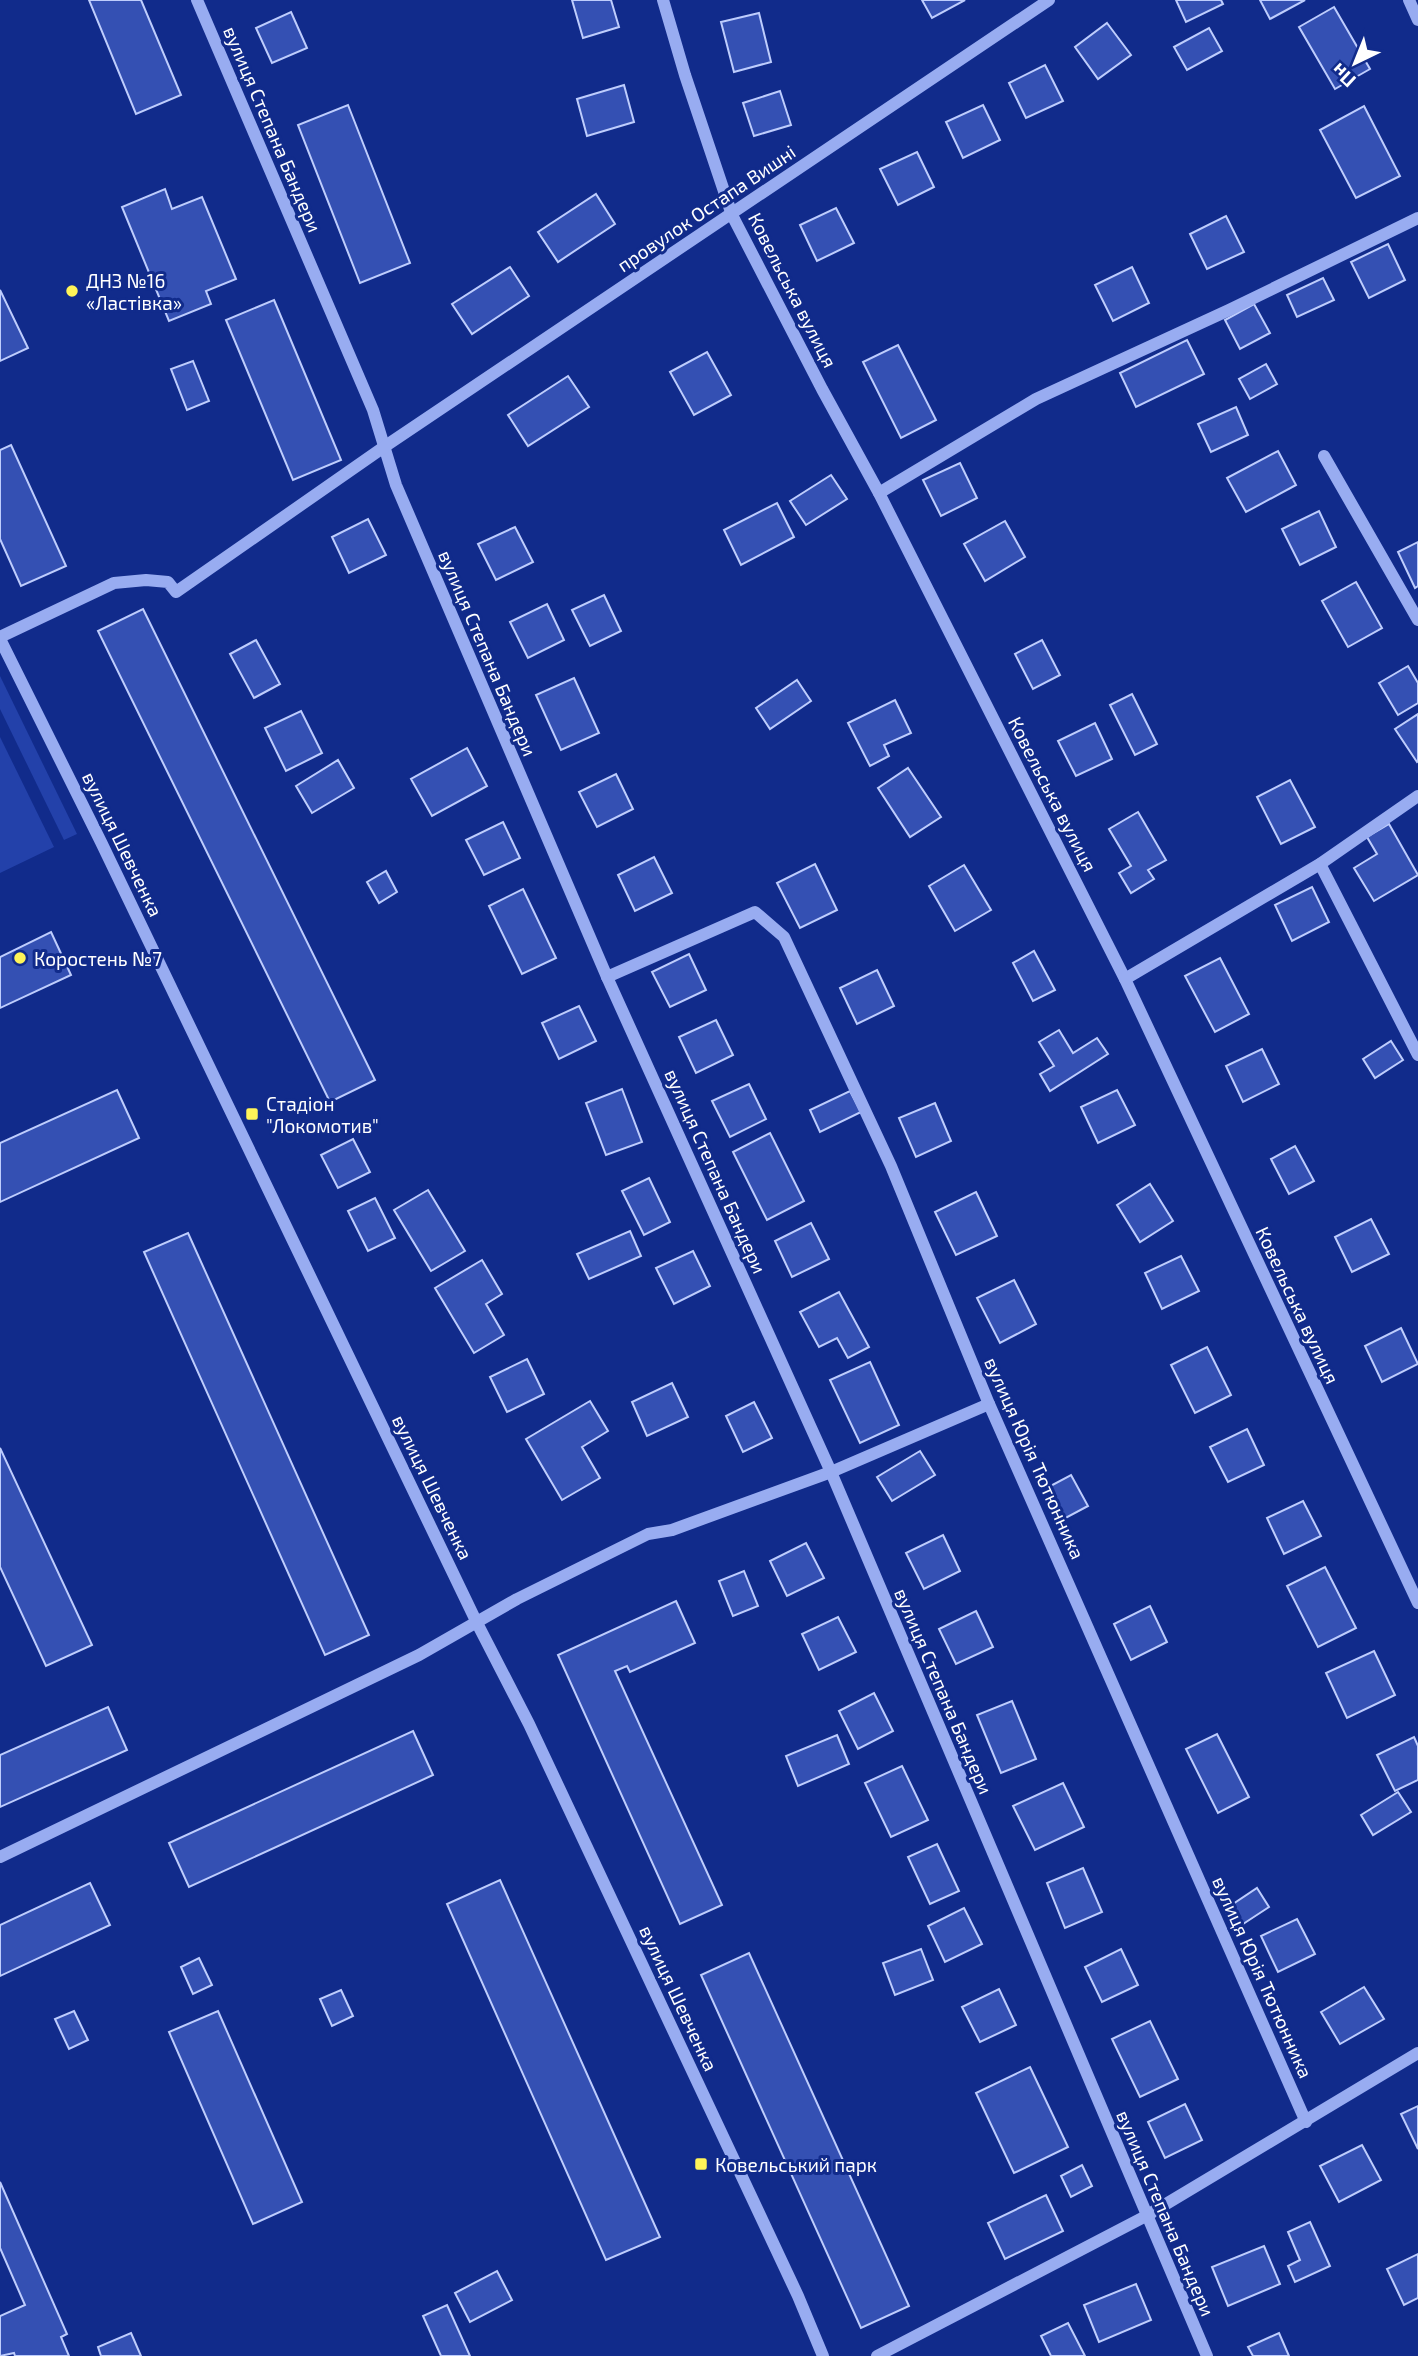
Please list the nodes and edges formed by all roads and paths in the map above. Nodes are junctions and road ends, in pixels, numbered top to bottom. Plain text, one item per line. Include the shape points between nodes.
1 (197, 0) edge
2 (663, 0) edge
3 (1049, 0) edge
4 (1409, 0) edge
5 (1418, 20) edge
6 (732, 215) junction
7 (1418, 218) edge
8 (384, 447) junction
9 (1324, 456) dead end
10 (879, 493) junction
11 (1418, 620) edge
12 (0, 638) edge
13 (1418, 796) edge
14 (1320, 864) junction
15 (607, 977) junction
16 (1125, 979) junction
17 (1418, 1055) edge
18 (989, 1404) junction
19 (831, 1472) junction
20 (1418, 1603) edge
21 (477, 1623) junction
22 (0, 1857) edge
23 (1418, 2053) edge
24 (1306, 2122) junction
25 (1146, 2216) junction
26 (823, 2356) edge
27 (877, 2356) edge
28 (1207, 2356) edge

1 - 8 street, вулиця Степана Бандери via 373,410
2 - 6 street, Ковельська вулиця
3 - 6 street, провулок Остапа Вишні
4 - 5 street
6 - 8 street, провулок Остапа Вишні
6 - 10 street, Ковельська вулиця
7 - 10 street via 1036,399
8 - 12 street, провулок Остапа Вишні via 176,592 168,582 114,583
8 - 15 street, вулиця Степана Бандери via 396,485
9 - 11 street
10 - 16 street, Ковельська вулиця
12 - 21 street, вулиця Шевченка
13 - 14 street
14 - 16 street
14 - 17 street
15 - 18 street, вулиця Юрія Тютюнника via 755,912 784,937 891,1166
15 - 19 street, вулиця Степана Бандери
16 - 20 street, Ковельська вулиця
18 - 19 street
18 - 24 street, вулиця Юрія Тютюнника
19 - 21 street via 672,1530 648,1534
19 - 25 street, вулиця Степана Бандери
21 - 22 street via 419,1656
21 - 26 street, вулиця Шевченка via 529,1724
23 - 24 street
24 - 25 street
25 - 27 street
25 - 28 street, вулиця Степана Бандери

